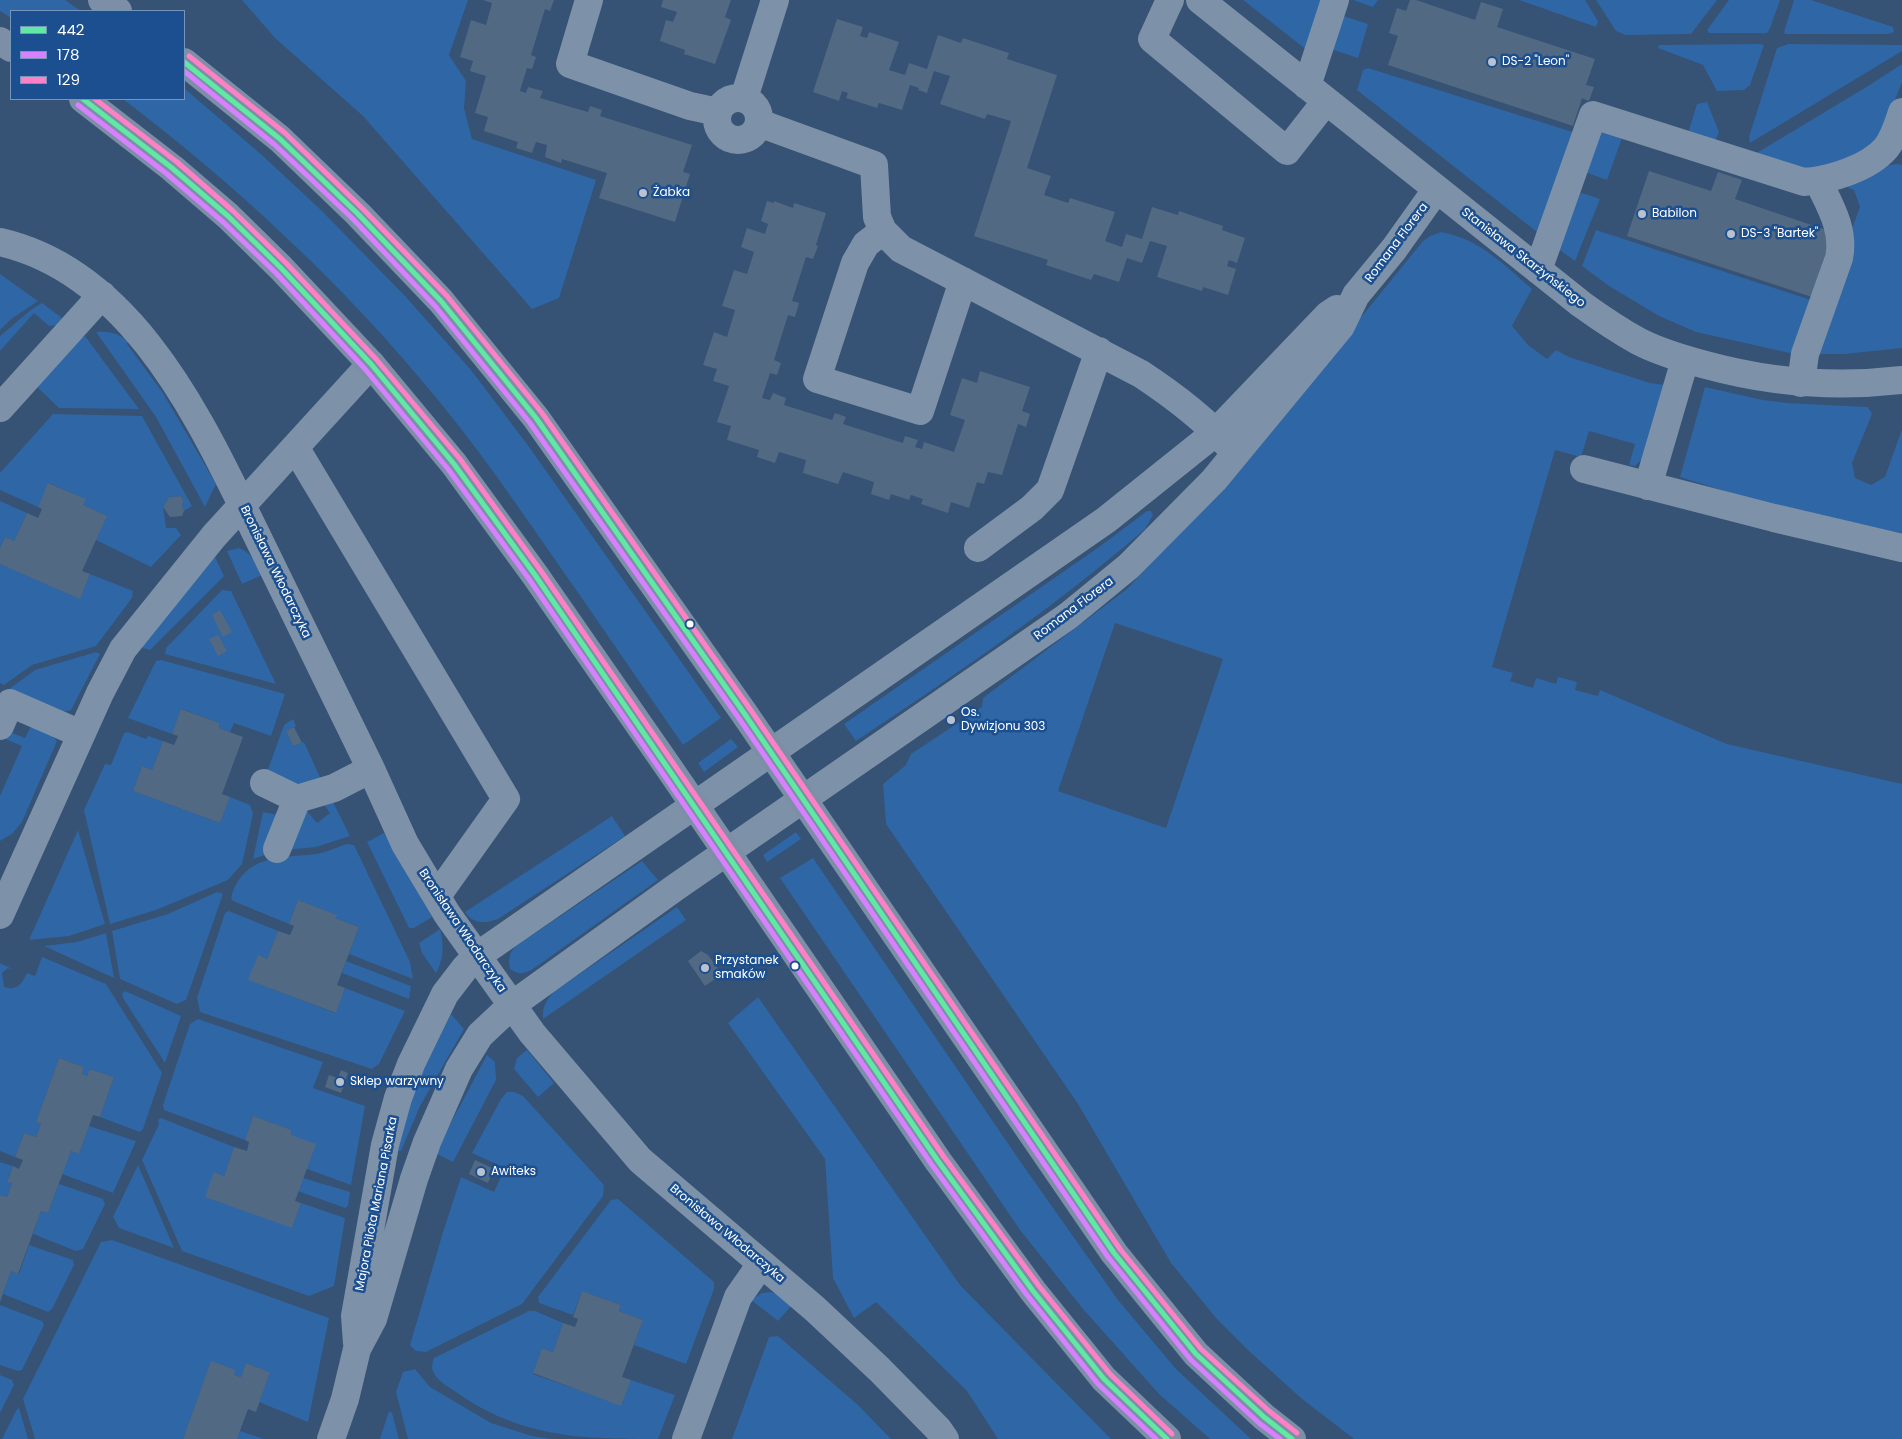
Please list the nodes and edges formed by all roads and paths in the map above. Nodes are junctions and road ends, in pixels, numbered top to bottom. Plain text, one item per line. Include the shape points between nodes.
1 (102, 0) edge
2 (589, 0) edge
3 (775, 0) edge
4 (1170, 0) edge
5 (1200, 0) edge
6 (1335, 0) edge
7 (117, 10) edge
8 (185, 63) edge
9 (1317, 94) junction
10 (744, 98) junction
11 (84, 100) edge
12 (718, 112) junction
13 (1902, 112) edge
14 (759, 123) junction
15 (1894, 150) edge
16 (1818, 181) junction
17 (1436, 190) junction
18 (883, 231) junction
19 (0, 242) edge
20 (1538, 270) junction
21 (963, 282) junction
22 (102, 294) junction
23 (1356, 296) junction
24 (1099, 351) junction
25 (1685, 360) junction
26 (371, 364) junction
27 (1902, 380) edge
28 (1801, 383) junction
29 (0, 408) edge
30 (1206, 423) junction
31 (295, 447) junction
32 (1236, 453) junction
33 (1584, 469) dead end
34 (1648, 486) junction
35 (242, 505) junction
36 (978, 548) dead end
37 (1902, 548) edge
38 (0, 726) edge
39 (81, 734) junction
40 (771, 753) junction
41 (371, 769) junction
42 (264, 783) dead end
43 (297, 799) junction
44 (804, 800) junction
45 (696, 806) junction
46 (277, 850) dead end
47 (727, 852) junction
48 (9, 868) edge
49 (437, 896) junction
50 (0, 915) edge
51 (477, 956) junction
52 (512, 1005) junction
53 (761, 1264) junction
54 (357, 1349) junction
55 (331, 1439) edge
56 (686, 1439) edge
57 (945, 1439) edge
58 (1167, 1439) edge
59 (1292, 1439) edge

1 - 7 main road
2 - 12 street via 570,64 690,106
3 - 10 street
4 - 9 street via 1152,39 1287,151
5 - 9 street, Stanisława Skarżyńskiego
6 - 9 street
8 - 40 main road via 280,139 441,301 536,418
9 - 17 street, Stanisława Skarżyńskiego
10 - 12 street via 728,100
10 - 14 street via 756,108
11 - 26 main road via 228,216
12 - 14 street via 721,132 735,140 750,136
13 - 15 street via 1894,136
14 - 18 street via 874,165 877,217
15 - 16 street via 1832,178
16 - 20 street via 1793,180 1593,115
16 - 28 street via 1836,220 1842,246 1805,354
17 - 20 street, Stanisława Skarżyńskiego
17 - 23 street, Romana Florera
18 - 21 street via 901,249
18 - 21 street via 866,244 855,263 817,379 920,411
19 - 22 street, Bronisława Włodarczyka via 57,263
20 - 25 street, Stanisława Skarżyńskiego via 1610,325 1639,342
21 - 24 street
22 - 29 street
22 - 35 street, Bronisława Włodarczyka via 137,332 178,389 206,433
23 - 30 street, Romana Florera via 1328,315
23 - 32 street, Romana Florera via 1341,326
24 - 30 street via 1163,388
24 - 36 street via 1050,490 1032,508
25 - 28 street, Stanisława Skarżyńskiego via 1765,379
25 - 34 street
26 - 31 street
26 - 45 main road via 454,464
27 - 28 street, Stanisława Skarżyńskiego
30 - 32 street
30 - 40 street, Romana Florera via 1106,520
31 - 35 street
31 - 49 street via 506,799
32 - 44 street, Romana Florera via 1214,480 1129,566 1091,598
33 - 34 street
34 - 37 street
35 - 39 street via 123,649
35 - 41 street, Bronisława Włodarczyka
38 - 39 street via 10,703
39 - 48 street
40 - 44 main road
40 - 45 street, Romana Florera
41 - 43 street via 334,788
41 - 49 street, Bronisława Włodarczyka via 405,844
42 - 43 street
43 - 46 street
44 - 47 street, Romana Florera
44 - 59 main road via 1114,1252 1196,1354
45 - 47 main road
45 - 51 street, Majora Pilota Mariana Pisarka
47 - 52 street, Majora Pilota Mariana Pisarka
47 - 58 main road via 938,1161 1033,1291 1104,1379
48 - 50 street
49 - 51 street, Bronisława Włodarczyka
51 - 52 street, Bronisława Włodarczyka
51 - 54 street, Majora Pilota Mariana Pisarka via 446,994 398,1098 385,1145 355,1316
52 - 53 street, Bronisława Włodarczyka via 559,1067 640,1160
52 - 54 street, Majora Pilota Mariana Pisarka via 480,1035 458,1069 414,1179 373,1320
53 - 56 street via 738,1297
53 - 57 street, Bronisława Włodarczyka via 879,1369
54 - 55 street, Majora Pilota Mariana Pisarka

